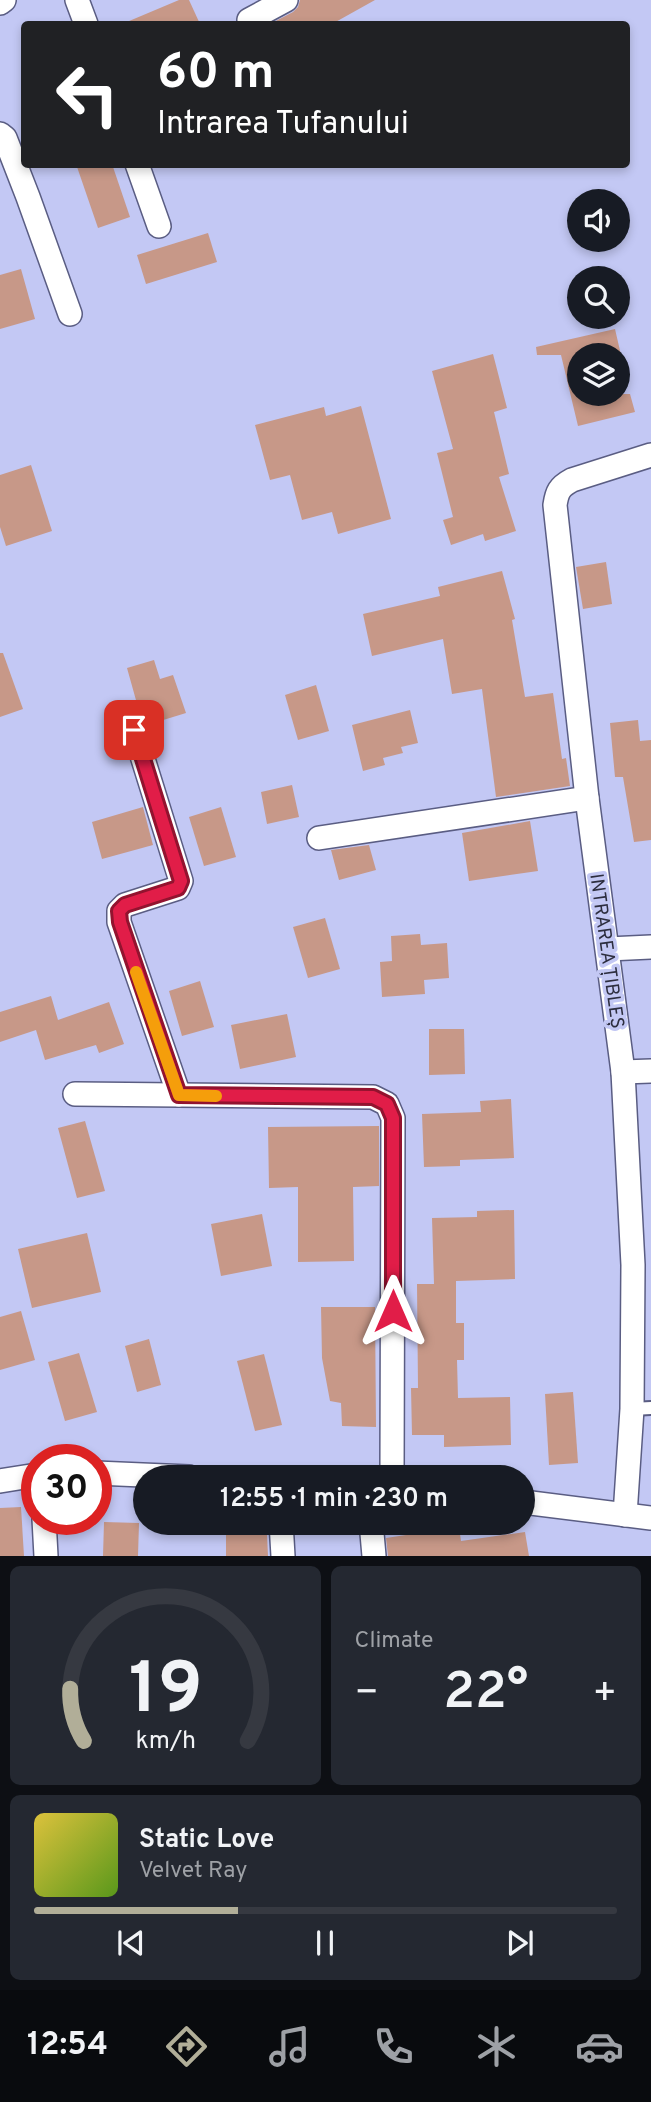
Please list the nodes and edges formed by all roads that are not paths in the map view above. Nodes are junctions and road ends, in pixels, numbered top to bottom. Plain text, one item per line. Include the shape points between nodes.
1 (77, 0) edge
2 (286, 0) edge
3 (249, 20) dead end
4 (85, 21) edge
5 (0, 134) edge
6 (138, 168) edge
7 (159, 226) dead end
8 (70, 314) dead end
9 (651, 455) edge
10 (134, 730) dead end
11 (587, 798) junction
12 (319, 838) dead end
13 (651, 947) edge
14 (608, 948) junction
15 (651, 1071) edge
16 (623, 1072) junction
17 (75, 1094) dead end
18 (179, 1095) junction
19 (642, 1408) edge
20 (392, 1465) edge
21 (112, 1474) edge
22 (133, 1475) edge
23 (21, 1478) edge
24 (0, 1481) edge
25 (535, 1504) edge
26 (625, 1515) junction
27 (651, 1518) edge
28 (45, 1535) edge
29 (282, 1535) edge
30 (372, 1535) edge
31 (46, 1556) edge
32 (283, 1556) edge
33 (374, 1556) edge

1 - 4 street
2 - 3 street
5 - 8 street
6 - 7 street
9 - 11 street, INTRAREA ȚIBLEȘ via 572,480 557,492
10 - 18 street via 181,881 178,888 125,905 119,911 120,922
11 - 12 street
11 - 14 street, INTRAREA ȚIBLEȘ
13 - 14 street
14 - 16 street, INTRAREA ȚIBLEȘ
15 - 16 street
16 - 19 street, INTRAREA ȚIBLEȘ
17 - 18 street
18 - 20 street via 373,1097 387,1104 393,1118
19 - 26 street, INTRAREA ȚIBLEȘ
21 - 22 street
23 - 24 street
25 - 26 street
26 - 27 street
28 - 31 street
29 - 32 street
30 - 33 street

